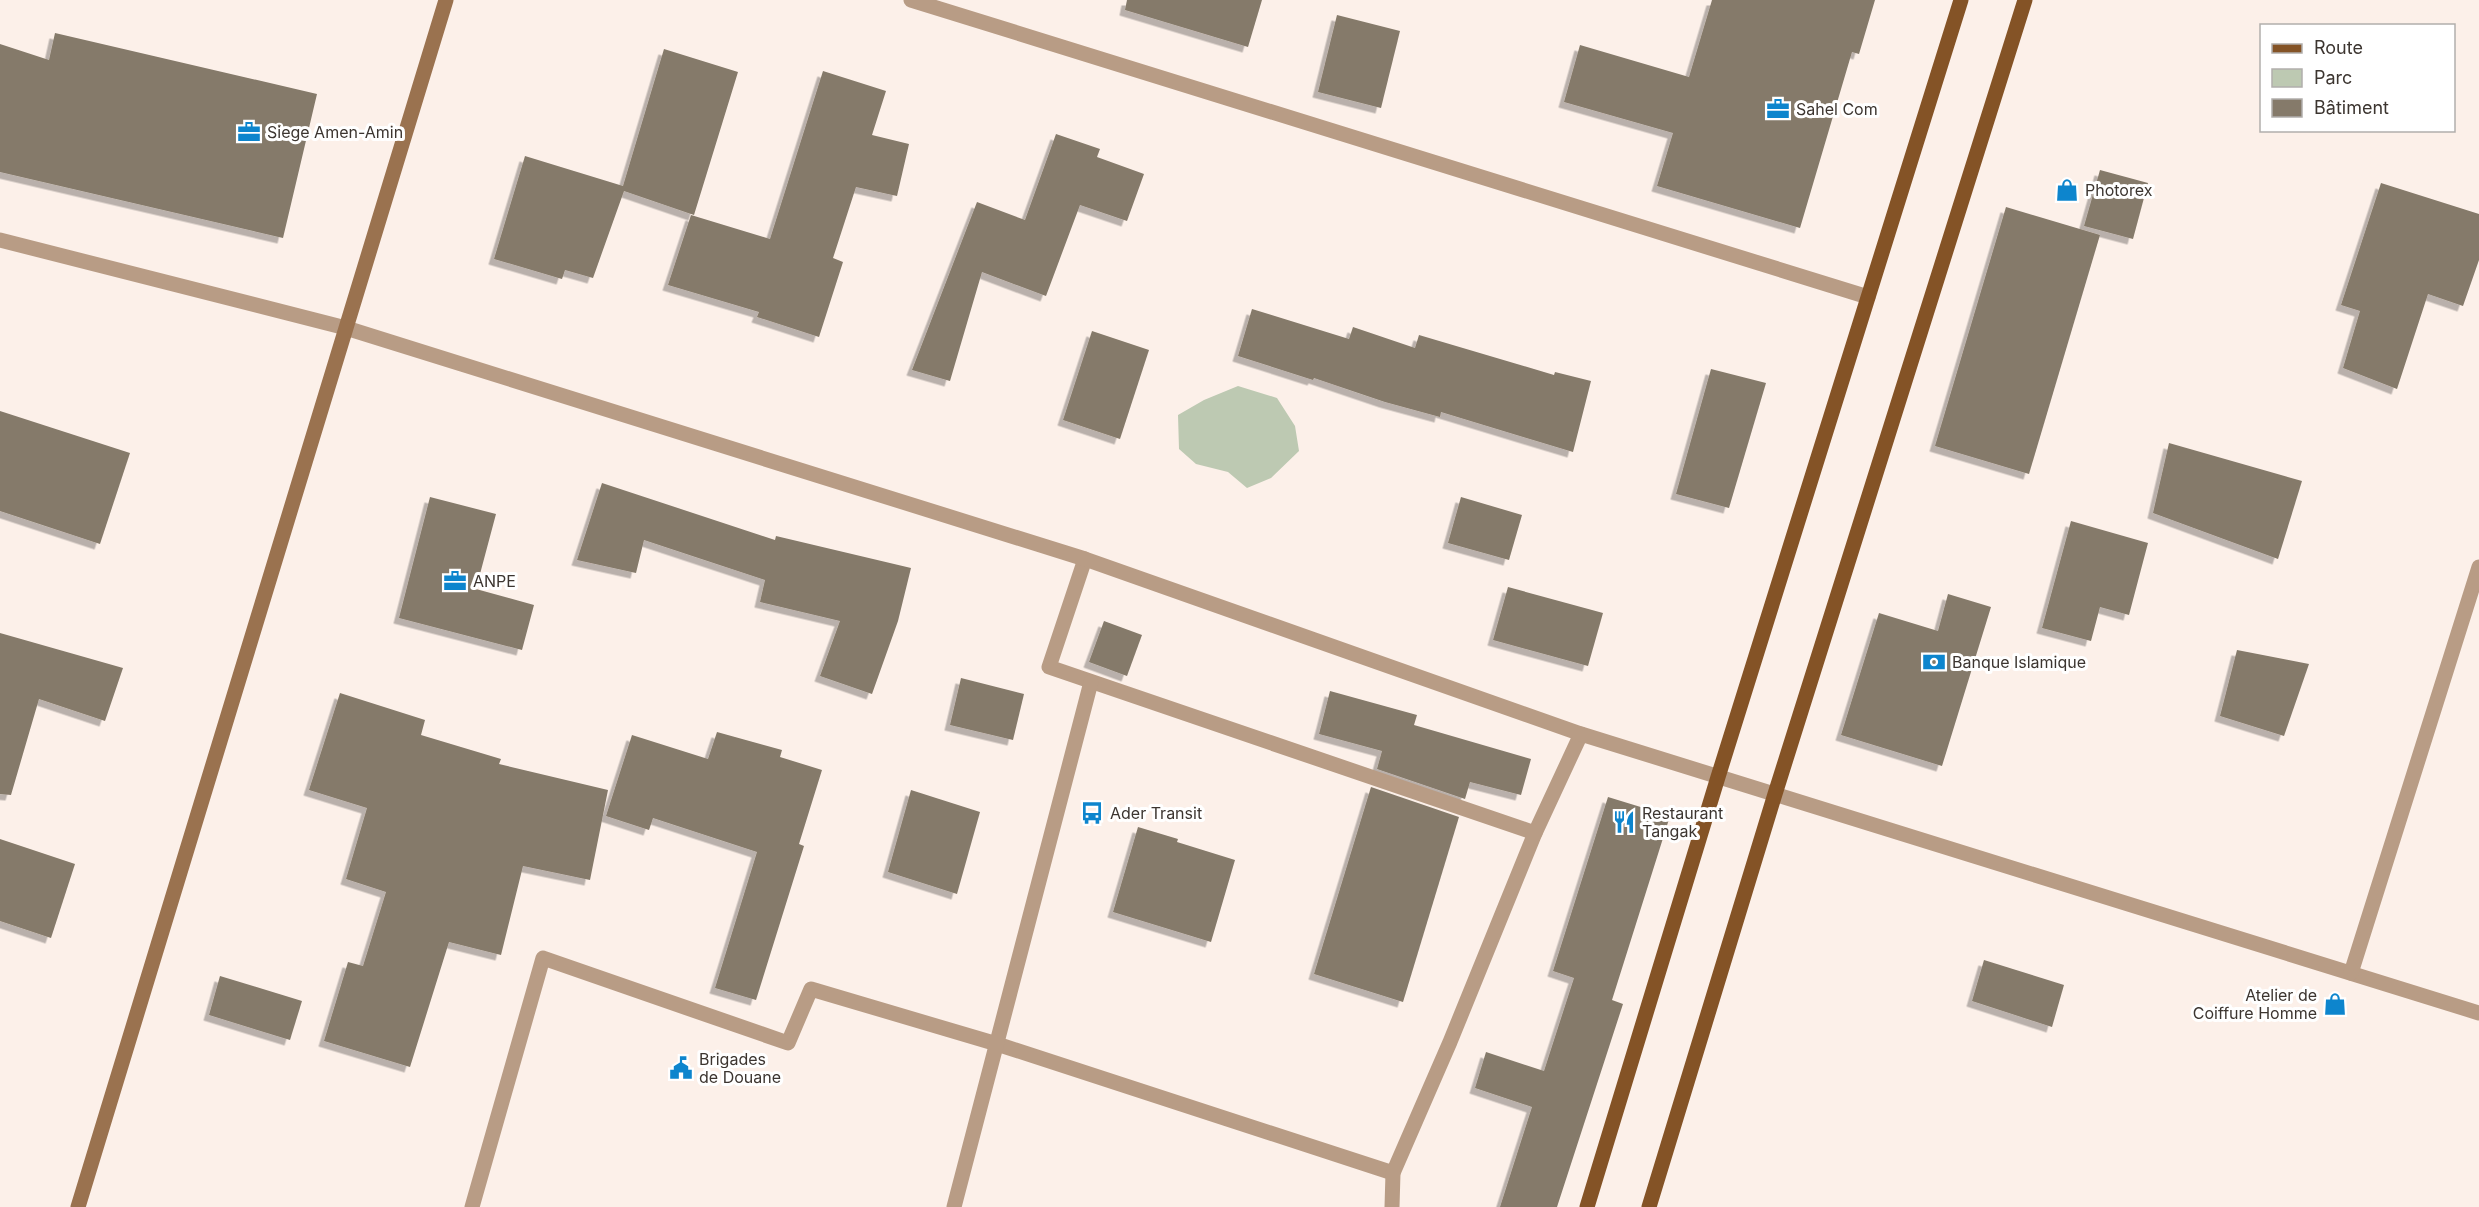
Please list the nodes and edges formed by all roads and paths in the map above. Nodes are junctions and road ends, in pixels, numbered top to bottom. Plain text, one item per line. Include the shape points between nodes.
1 (446, 0) edge
2 (911, 0) edge
3 (1961, 0) edge
4 (2025, 0) edge
5 (0, 240) edge
6 (1869, 297) junction
7 (346, 328) junction
8 (1085, 560) junction
9 (2479, 567) edge
10 (1091, 682) junction
11 (1581, 734) junction
12 (1718, 777) junction
13 (1775, 794) junction
14 (1534, 833) junction
15 (2351, 973) junction
16 (2479, 1013) edge
17 (997, 1044) junction
18 (1394, 1173) junction
19 (78, 1207) edge
20 (472, 1207) edge
21 (954, 1207) edge
22 (1392, 1207) edge
23 (1587, 1207) edge
24 (1649, 1207) edge

1 - 7 street
2 - 6 street
3 - 6 main road
4 - 13 main road
5 - 7 street
6 - 12 main road
7 - 8 street
7 - 19 street
8 - 10 street via 1049,667
8 - 11 street
9 - 15 street
10 - 14 street
10 - 17 street
11 - 12 street
11 - 14 street
12 - 13 street
12 - 23 main road
13 - 15 street
13 - 24 main road
14 - 18 street
15 - 16 street
17 - 18 street
17 - 20 street via 811,988 788,1043 543,958
17 - 21 street
18 - 22 street

